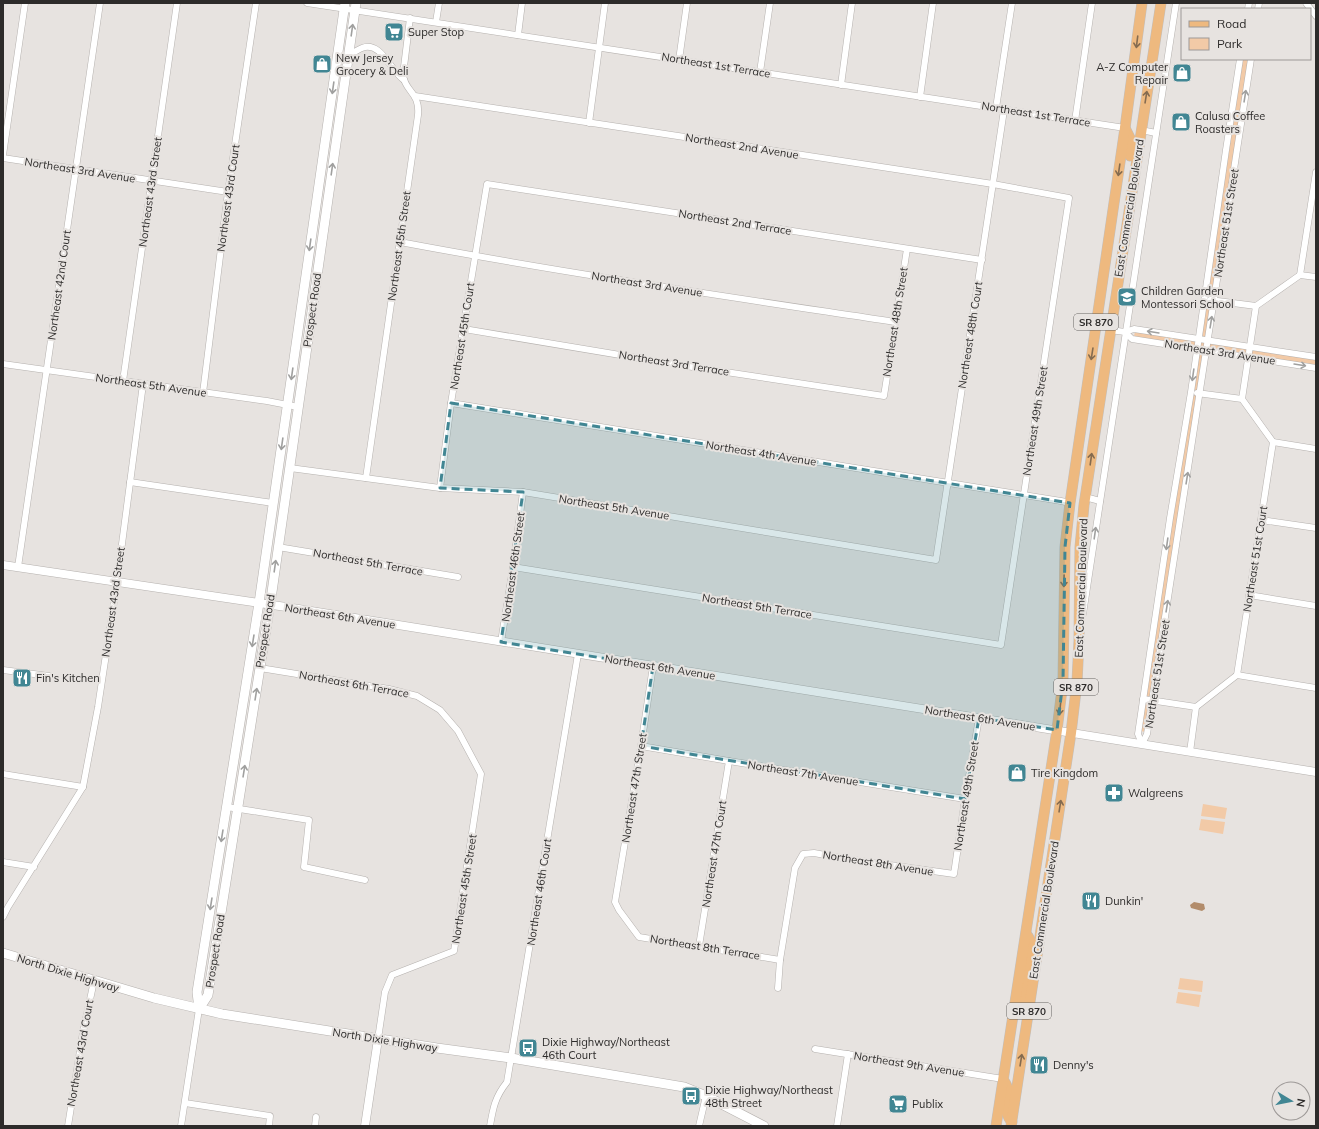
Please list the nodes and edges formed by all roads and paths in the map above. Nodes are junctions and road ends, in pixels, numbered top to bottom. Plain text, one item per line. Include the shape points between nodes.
1 (25, 3) edge
2 (100, 3) edge
3 (177, 3) edge
4 (256, 3) edge
5 (307, 3) edge
6 (440, 3) edge
7 (522, 3) edge
8 (605, 3) edge
9 (687, 3) edge
10 (770, 3) edge
11 (852, 3) edge
12 (933, 3) edge
13 (1012, 3) edge
14 (1092, 3) edge
15 (1142, 3) edge
16 (1161, 3) edge
17 (1176, 3) edge
18 (344, 6) edge
19 (355, 6) edge
20 (410, 18) junction
21 (436, 22) junction
22 (518, 35) junction
23 (599, 47) junction
24 (348, 56) junction
25 (679, 60) junction
26 (1240, 60) edge
27 (1250, 60) edge
28 (760, 72) junction
29 (1133, 73) junction
30 (404, 80) junction
31 (841, 85) junction
32 (415, 96) junction
33 (920, 97) junction
34 (996, 108) junction
35 (1004, 110) junction
36 (1075, 120) junction
37 (589, 122) junction
38 (1125, 128) junction
39 (1141, 130) junction
40 (1156, 133) junction
41 (1226, 150) junction
42 (1237, 151) junction
43 (3, 155) edge
44 (3, 158) edge
45 (76, 169) junction
46 (1316, 172) edge
47 (151, 180) junction
48 (487, 184) joint
49 (993, 184) junction
50 (228, 192) junction
51 (1131, 196) junction
52 (1069, 198) joint
53 (1314, 199) edge
54 (316, 206) junction
55 (326, 208) junction
56 (400, 242) junction
57 (907, 249) junction
58 (1107, 250) junction
59 (474, 256) junction
60 (982, 260) junction
61 (1300, 275) junction
62 (1316, 277) edge
63 (1205, 299) junction
64 (1214, 300) junction
65 (1256, 306) junction
66 (895, 322) junction
67 (464, 329) junction
68 (1110, 330) junction
69 (1095, 331) junction
70 (1125, 332) junction
71 (1199, 339) junction
72 (1208, 340) junction
73 (1250, 347) junction
74 (1197, 349) junction
75 (1206, 350) junction
76 (1249, 357) junction
77 (1316, 357) edge
78 (3, 364) edge
79 (1316, 368) edge
80 (46, 370) junction
81 (123, 382) junction
82 (144, 384) junction
83 (1191, 392) junction
84 (203, 393) junction
85 (1200, 393) junction
86 (884, 396) joint
87 (1242, 399) junction
88 (451, 403) junction
89 (287, 405) junction
90 (1099, 406) junction
91 (298, 407) junction
92 (1080, 430) junction
93 (1273, 442) junction
94 (1316, 449) edge
95 (290, 468) junction
96 (366, 478) junction
97 (130, 482) junction
98 (947, 483) junction
99 (440, 488) junction
100 (523, 492) junction
101 (1023, 495) junction
102 (1085, 497) junction
103 (1100, 502) junction
104 (273, 503) junction
105 (1070, 503) junction
106 (1170, 518) junction
107 (1181, 520) junction
108 (1261, 520) junction
109 (1316, 528) edge
110 (278, 547) junction
111 (936, 560) joint
112 (3, 565) edge
113 (18, 567) junction
114 (513, 567) junction
115 (1080, 570) junction
116 (458, 577) dead end
117 (117, 582) junction
118 (1250, 595) junction
119 (259, 603) junction
120 (270, 604) junction
121 (1316, 606) edge
122 (1080, 641) junction
123 (501, 642) junction
124 (1001, 645) joint
125 (578, 654) junction
126 (652, 666) junction
127 (260, 668) junction
128 (3, 670) edge
129 (48, 676) dead end
130 (1237, 676) junction
131 (1316, 688) edge
132 (1144, 699) junction
133 (1153, 700) junction
134 (1196, 707) junction
135 (979, 718) junction
136 (1057, 730) junction
137 (1071, 733) junction
138 (1142, 744) junction
139 (641, 746) junction
140 (1190, 752) junction
141 (729, 761) junction
142 (1316, 772) edge
143 (3, 774) edge
144 (481, 774) joint
145 (83, 787) junction
146 (965, 799) junction
147 (227, 807) junction
148 (238, 809) junction
149 (1038, 853) junction
150 (3, 862) edge
151 (34, 867) junction
152 (954, 874) joint
153 (365, 880) dead end
154 (619, 910) joint
155 (3, 917) edge
156 (1026, 934) junction
157 (1040, 936) junction
158 (700, 946) junction
159 (3, 953) edge
160 (780, 960) junction
161 (94, 981) junction
162 (778, 988) dead end
163 (199, 1009) junction
164 (1029, 1012) junction
165 (1012, 1022) junction
166 (378, 1039) junction
167 (815, 1049) dead end
168 (848, 1054) junction
169 (511, 1058) junction
170 (1003, 1079) junction
171 (1017, 1085) junction
172 (706, 1096) junction
173 (185, 1102) junction
174 (316, 1117) dead end
175 (1011, 1124) edge
176 (68, 1126) edge
177 (181, 1126) edge
178 (269, 1126) edge
179 (315, 1126) edge
180 (365, 1126) edge
181 (490, 1126) edge
182 (699, 1126) edge
183 (764, 1126) edge
184 (837, 1126) edge
185 (996, 1126) edge

1 - 43 street
2 - 45 street, Northeast 42nd Court
3 - 47 street, Northeast 43rd Street
4 - 50 street, Northeast 43rd Court
5 - 18 street, Northeast 1st Terrace
6 - 21 street
7 - 22 street
8 - 23 street
9 - 25 street
10 - 28 street
11 - 31 street
12 - 33 street
13 - 34 street
14 - 36 street
15 -> 29 main road, East Commercial Boulevard / SR 870
39 -> 16 main road, East Commercial Boulevard / SR 870
17 - 40 street
18 - 19 street, Northeast 1st Terrace
18 -> 54 main road, Prospect Road
19 - 20 street, Northeast 1st Terrace
24 -> 19 main road, Prospect Road
20 - 21 street, Northeast 1st Terrace
20 - 30 street
21 - 22 street, Northeast 1st Terrace
22 - 23 street, Northeast 1st Terrace
23 - 25 street, Northeast 1st Terrace
23 - 37 street
24 - 30 street via 364,47 375,49
55 -> 24 main road, Prospect Road
25 - 28 street, Northeast 1st Terrace
26 - 41 street, Northeast 51st Street
42 -> 27 street, Northeast 51st Street
28 - 31 street, Northeast 1st Terrace
29 - 38 main road, East Commercial Boulevard / SR 870
29 - 39 main road via 1138,79 1134,119
30 - 32 street, Northeast 45th Street
31 - 33 street, Northeast 1st Terrace
32 - 37 street, Northeast 2nd Avenue
32 - 56 street, Northeast 45th Street via 418,115
33 - 34 street, Northeast 1st Terrace
34 - 35 street, Northeast 1st Terrace
35 - 36 street, Northeast 1st Terrace
35 - 49 street, Northeast 48th Court
36 - 38 street, Northeast 1st Terrace
37 - 49 street, Northeast 2nd Avenue
38 - 51 main road via 1131,140 1125,187
38 -> 58 main road, East Commercial Boulevard / SR 870
39 - 40 street
39 - 51 main road, East Commercial Boulevard / SR 870
40 - 70 street
41 - 42 street
41 - 63 street, Northeast 51st Street
42 - 64 street, Northeast 51st Street
44 - 45 street, Northeast 3rd Avenue
45 - 47 street, Northeast 3rd Avenue
45 - 80 street, Northeast 42nd Court
46 - 53 street
47 - 50 street, Northeast 3rd Avenue
47 - 81 street, Northeast 43rd Street
48 - 57 street, Northeast 2nd Terrace
48 - 59 street, Northeast 45th Court
49 - 52 street, Northeast 2nd Avenue
49 - 60 street, Northeast 48th Court
50 - 84 street, Northeast 43rd Court
51 - 68 main road, East Commercial Boulevard / SR 870
52 - 101 street, Northeast 49th Street
53 - 61 street
54 - 55 main road
54 -> 89 main road, Prospect Road
55 - 91 main road, Prospect Road
56 - 59 street, Northeast 3rd Avenue
56 - 96 street, Northeast 45th Street
57 - 60 street, Northeast 2nd Terrace
57 - 66 street, Northeast 48th Street
58 - 68 main road via 1112,259 1104,317
58 - 69 main road, East Commercial Boulevard / SR 870
59 - 66 street, Northeast 3rd Avenue
59 - 67 street, Northeast 45th Court
60 - 98 street, Northeast 48th Court
61 - 62 street
61 - 65 street
63 - 64 street
63 - 71 street, Northeast 51st Street
64 - 65 street
72 -> 64 street, Northeast 51st Street
65 - 73 street
66 - 86 street, Northeast 48th Street
67 - 86 street, Northeast 3rd Terrace
67 - 88 street, Northeast 45th Court
68 - 70 street, Northeast 3rd Avenue
68 - 90 main road, East Commercial Boulevard / SR 870
69 - 90 main road via 1101,345 1094,396
69 -> 92 main road, East Commercial Boulevard / SR 870
71 -> 70 street, Northeast 3rd Avenue via 1134,328
70 - 74 street, Northeast 3rd Avenue via 1132,339
70 - 103 street
71 - 72 street, Northeast 3rd Avenue
71 - 74 street, Northeast 51st Street
72 - 73 street, Northeast 3rd Avenue
72 - 75 street, Northeast 51st Street
73 - 76 street
73 - 77 street, Northeast 3rd Avenue
74 - 75 street, Northeast 3rd Avenue
74 -> 83 street, Northeast 51st Street
75 - 76 street, Northeast 3rd Avenue
75 - 85 street, Northeast 51st Street
76 -> 79 street, Northeast 3rd Avenue
76 - 87 street
78 - 80 street, Northeast 5th Avenue
80 - 81 street, Northeast 5th Avenue
80 - 113 street, Northeast 42nd Court
81 - 82 street, Northeast 5th Avenue
82 - 84 street, Northeast 5th Avenue
82 - 97 street, Northeast 43rd Street
83 - 85 street
83 - 106 street, Northeast 51st Street
84 - 89 street, Northeast 5th Avenue
85 - 87 street
107 -> 85 street, Northeast 51st Street
87 - 93 street
88 - 98 street, Northeast 4th Avenue
88 - 99 street, Northeast 45th Court
89 - 91 street, Northeast 5th Avenue
89 -> 104 main road, Prospect Road
102 -> 90 main road, East Commercial Boulevard / SR 870
91 - 95 main road, Prospect Road
92 - 102 main road via 1084,441 1078,489
92 - 105 main road, East Commercial Boulevard / SR 870
93 - 94 street
93 - 108 street, Northeast 51st Court
95 - 96 street, Northeast 5th Avenue
95 - 110 main road, Prospect Road
96 - 99 street, Northeast 5th Avenue
97 - 104 street
97 - 117 street, Northeast 43rd Street
98 - 101 street, Northeast 4th Avenue
98 - 111 street, Northeast 48th Court
99 - 100 street, Northeast 5th Avenue
100 - 111 street, Northeast 5th Avenue
100 - 114 street, Northeast 46th Street
101 - 105 street, Northeast 4th Avenue
101 - 124 street, Northeast 49th Street
102 - 103 street
102 - 115 main road, East Commercial Boulevard / SR 870
122 -> 103 street
104 - 119 main road, Prospect Road
105 - 115 main road via 1076,516 1073,562 1076,569
105 -> 136 main road, East Commercial Boulevard / SR 870 via 1065,547 1063,681
106 - 107 street
106 -> 132 street, Northeast 51st Street
133 -> 107 street, Northeast 51st Street
108 - 109 street
108 - 118 street, Northeast 51st Court
110 - 116 street, Northeast 5th Terrace
120 -> 110 main road, Prospect Road
112 - 113 street, Northeast 6th Avenue
113 - 117 street, Northeast 6th Avenue
114 - 123 street, Northeast 46th Street
114 - 124 street, Northeast 5th Terrace
115 - 122 main road, East Commercial Boulevard / SR 870
117 - 119 street, Northeast 6th Avenue
117 - 145 street, Northeast 43rd Street
118 - 121 street
118 - 130 street, Northeast 51st Court
119 - 120 street, Northeast 6th Avenue
119 -> 147 main road, Prospect Road
120 - 123 street, Northeast 6th Avenue
120 - 127 main road, Prospect Road
122 - 137 main road, East Commercial Boulevard / SR 870
123 - 125 street, Northeast 6th Avenue
125 - 126 street, Northeast 6th Avenue
125 - 169 street, Northeast 46th Court
126 - 135 street, Northeast 6th Avenue
126 - 139 street, Northeast 47th Street
127 - 144 street, Northeast 6th Terrace via 417,696 440,710 458,731
148 -> 127 main road, Prospect Road
128 - 129 street
130 - 131 street
130 - 134 street
132 - 133 street
132 - 138 street, Northeast 51st Street via 1138,734
133 - 134 street
133 - 138 street, Northeast 51st Street via 1147,734
134 - 140 street
135 - 136 street, Northeast 6th Avenue
135 - 146 street, Northeast 49th Street
136 - 137 street, Northeast 6th Avenue
136 - 149 main road, East Commercial Boulevard / SR 870
137 - 138 street, Northeast 6th Avenue
157 -> 137 main road, East Commercial Boulevard / SR 870
138 - 140 street, Northeast 6th Avenue
139 - 141 street, Northeast 7th Avenue
139 - 154 street, Northeast 47th Street via 615,902
140 - 142 street, Northeast 6th Avenue
141 - 146 street, Northeast 7th Avenue
141 - 158 street, Northeast 47th Court
143 - 145 street
144 - 166 street, Northeast 45th Street via 454,951 392,975 386,992
145 - 151 street, Northeast 43rd Street
146 - 152 street, Northeast 49th Street
147 - 148 street
147 -> 163 main road, Prospect Road via 198,989
148 - 153 street via 309,820 304,867
148 - 163 main road, Prospect Road via 208,995
149 - 156 main road, East Commercial Boulevard / SR 870
149 - 157 main road via 1041,867 1034,922
150 - 151 street
151 - 155 street, Northeast 43rd Street
152 - 160 street, Northeast 8th Avenue via 814,853 803,854 795,868
154 - 158 street, Northeast 8th Terrace via 639,937
156 - 164 main road via 1031,942 1024,997
156 - 165 main road, East Commercial Boulevard / SR 870
157 - 164 main road, East Commercial Boulevard / SR 870
158 - 160 street, Northeast 8th Terrace
159 - 161 main road, North Dixie Highway
160 - 162 street
161 - 163 main road, North Dixie Highway
161 - 176 street, Northeast 43rd Court
163 - 166 main road, North Dixie Highway
163 - 173 street
171 -> 164 main road, East Commercial Boulevard / SR 870
165 - 170 main road, East Commercial Boulevard / SR 870
165 - 171 main road via 1016,1031 1011,1068
166 - 169 main road, North Dixie Highway
166 - 180 street, Northeast 45th Street
167 - 168 street, Northeast 9th Avenue
168 - 170 street, Northeast 9th Avenue
168 - 184 street
169 - 172 main road, North Dixie Highway via 684,1087
169 - 181 street, Northeast 46th Court via 507,1082 497,1097
170 - 175 main road via 1008,1092 1006,1113
170 - 185 main road, East Commercial Boulevard / SR 870
171 - 175 main road, East Commercial Boulevard / SR 870
172 - 182 street
172 - 183 main road, North Dixie Highway
173 - 177 street
173 - 178 street via 270,1116
174 - 179 street

